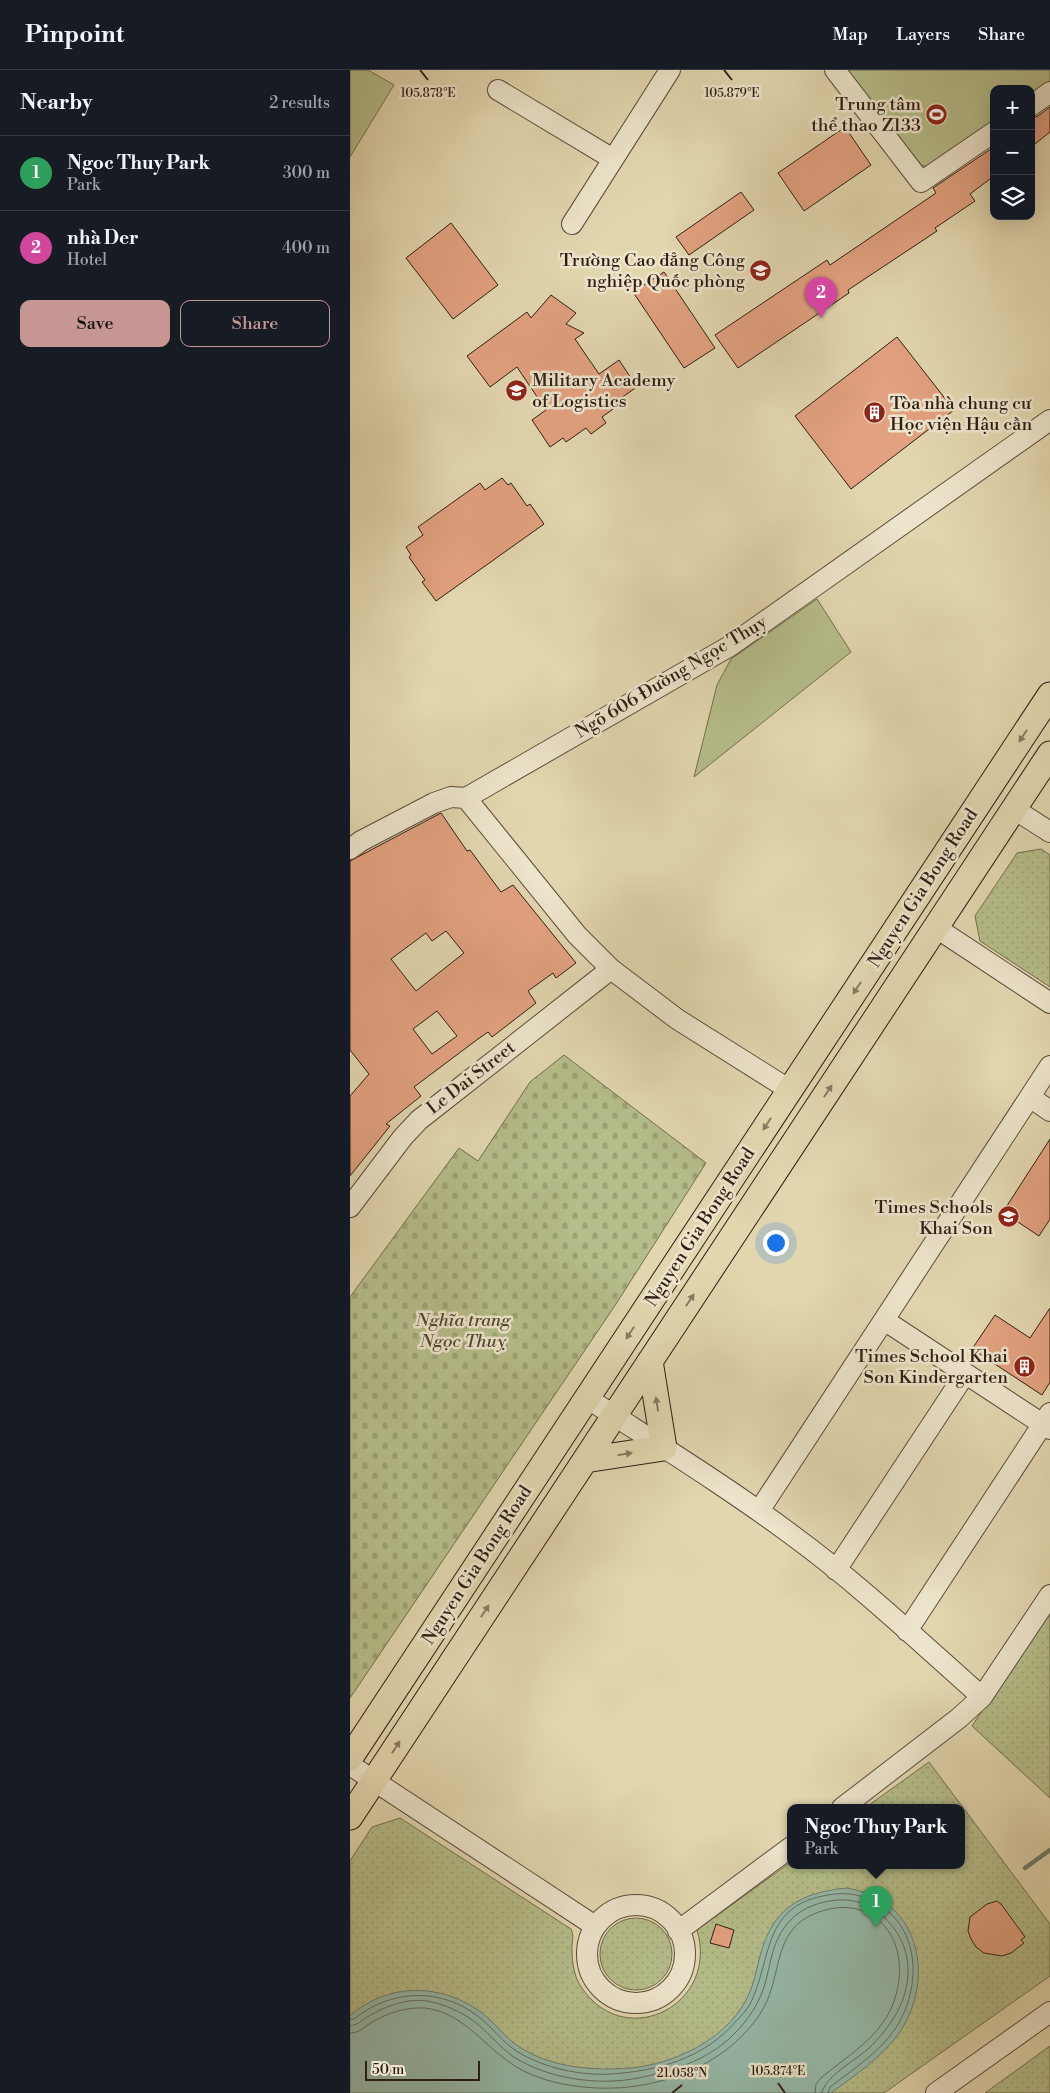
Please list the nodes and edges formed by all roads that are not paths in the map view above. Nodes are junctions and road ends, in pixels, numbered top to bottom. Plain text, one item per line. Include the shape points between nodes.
1 (670, 70) edge
2 (835, 70) edge
3 (498, 90) dead end
4 (1050, 92) edge
5 (1035, 103) edge
6 (990, 135) edge
7 (613, 159) junction
8 (572, 224) dead end
9 (1050, 420) edge
10 (1050, 695) edge
11 (1050, 754) edge
12 (987, 791) junction
13 (466, 798) junction
14 (1014, 809) junction
15 (1050, 832) edge
16 (350, 849) edge
17 (908, 910) junction
18 (936, 928) junction
19 (611, 969) junction
20 (1050, 1003) edge
21 (1050, 1066) edge
22 (790, 1090) junction
23 (1030, 1097) junction
24 (1050, 1111) edge
25 (350, 1207) edge
26 (884, 1320) junction
27 (650, 1361) junction
28 (965, 1374) junction
29 (587, 1398) junction
30 (614, 1415) junction
31 (1047, 1422) edge
32 (664, 1448) junction
33 (585, 1460) junction
34 (759, 1511) junction
35 (836, 1570) junction
36 (1050, 1595) edge
37 (907, 1631) junction
38 (982, 1697) junction
39 (350, 1758) edge
40 (350, 1765) edge
41 (374, 1781) junction
42 (847, 1804) edge
43 (350, 1817) edge
44 (787, 1850) edge
45 (595, 1926) junction
46 (678, 1930) junction
47 (1050, 2012) edge
48 (936, 2093) edge

1 - 7 street
2 - 6 street via 921,182
3 - 7 street
4 - 5 street
7 - 8 street
9 - 13 street, Ngõ 606 Đường Ngọc Thụy via 730,646
10 -> 12 main road, Nguyen Gia Bong Road
11 - 14 main road, Nguyen Gia Bong Road
12 - 14 main road
12 - 17 main road, Nguyen Gia Bong Road
13 - 16 street, Ngõ 606 Đường Ngọc Thụy via 451,797 434,803
13 - 19 street via 577,935
14 - 15 street
14 - 18 main road, Nguyen Gia Bong Road
17 - 18 main road
17 -> 22 main road, Nguyen Gia Bong Road
18 - 20 street
27 -> 18 main road, Nguyen Gia Bong Road
19 - 22 street via 665,1011
19 - 25 street, Le Dai Street via 419,1120
21 - 23 street
22 -> 29 main road, Nguyen Gia Bong Road
23 - 24 street
23 - 26 street
26 - 28 street
26 - 34 street
27 - 30 main road, Nguyen Gia Bong Road
32 -> 27 main road
28 - 31 street
28 - 35 street
29 - 30 street
29 - 39 main road, Nguyen Gia Bong Road
30 - 32 street
30 - 33 main road, Nguyen Gia Bong Road
31 - 37 street
33 -> 32 main road
32 - 34 street
41 -> 33 main road, Nguyen Gia Bong Road
34 - 35 street
35 - 37 street
36 - 38 street
37 - 38 street
38 - 42 street
40 - 41 street
41 - 43 main road, Nguyen Gia Bong Road
41 - 45 street
44 - 46 street
45 - 46 street via 606,1914 621,1907 637,1905 653,1908 666,1916
45 - 46 street via 588,1941 586,1957 590,1973 599,1987 612,1997 627,2002 644,2002 659,1997 672,1987 685,1958
47 - 48 street

